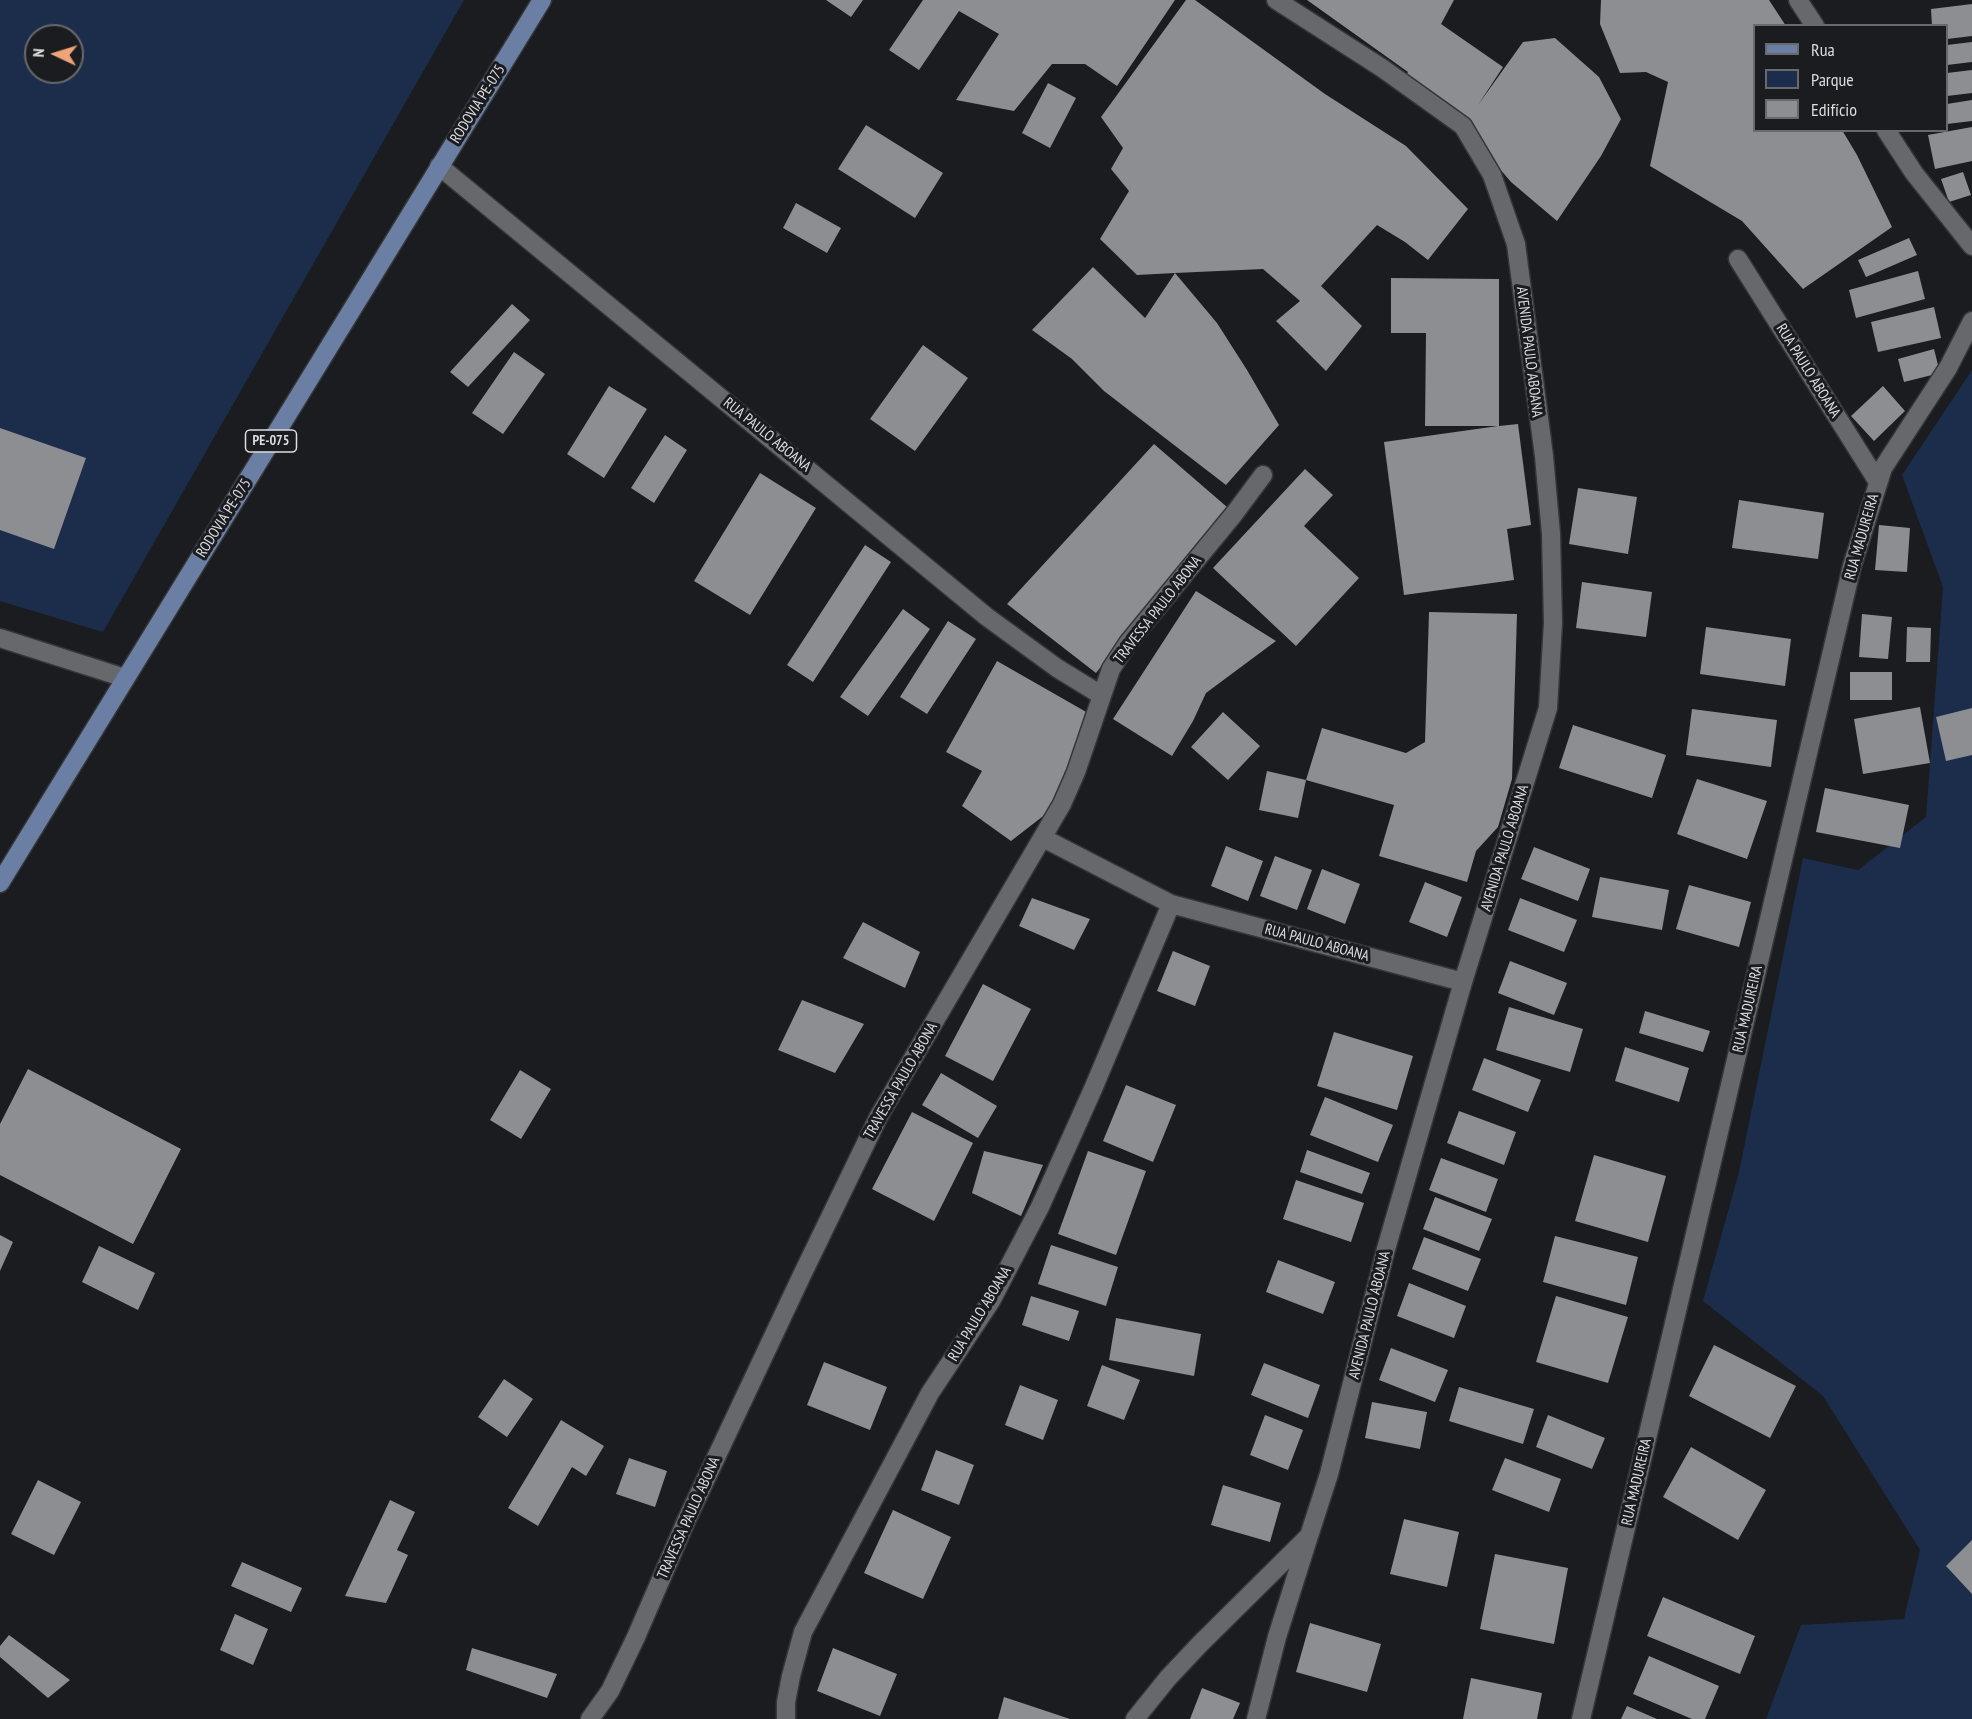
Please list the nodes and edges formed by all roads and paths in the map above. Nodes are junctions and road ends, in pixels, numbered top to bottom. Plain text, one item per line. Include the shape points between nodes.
1 (542, 0) edge
2 (1276, 0) edge
3 (1798, 0) edge
4 (1814, 24) edge
5 (1887, 132) edge
6 (439, 166) junction
7 (1972, 246) edge
8 (1738, 259) dead end
9 (1972, 321) edge
10 (1263, 475) dead end
11 (1878, 482) junction
12 (0, 638) edge
13 (125, 678) junction
14 (1101, 695) junction
15 (1043, 838) junction
16 (0, 883) edge
17 (1171, 904) junction
18 (1463, 982) junction
19 (1309, 1536) junction
20 (590, 1719) edge
21 (786, 1719) edge
22 (1135, 1719) edge
23 (1256, 1719) edge
24 (1581, 1719) edge

1 - 6 main road, RODOVIA PE-075 / PE-075
2 - 18 street, AVENIDA PAULO ABOANA via 1382,68 1462,126 1492,175 1516,244 1551,534 1553,623 1548,708
3 - 4 street
5 - 7 street via 1914,173
6 - 13 main road, RODOVIA PE-075 / PE-075
6 - 14 street, RUA PAULO ABOANA via 987,617
8 - 11 street, RUA PAULO ABOANA
9 - 11 street, RUA MADUREIRA via 1948,368 1882,468
10 - 14 street, TRAVESSA PAULO ABONA via 1128,643 1111,669
11 - 24 street, RUA MADUREIRA via 1852,566
12 - 13 street
13 - 16 main road, RODOVIA PE-075 / PE-075
14 - 15 street, TRAVESSA PAULO ABONA via 1076,772
15 - 17 street, RUA PAULO ABOANA
15 - 20 street, TRAVESSA PAULO ABONA via 879,1116 610,1691
17 - 18 street, RUA PAULO ABOANA
17 - 21 street, RUA PAULO ABOANA via 1040,1207 991,1301 930,1393 803,1632 786,1701
18 - 19 street, AVENIDA PAULO ABOANA
19 - 22 street, AVENIDA PAULO ABOANA via 1200,1644
19 - 23 street

